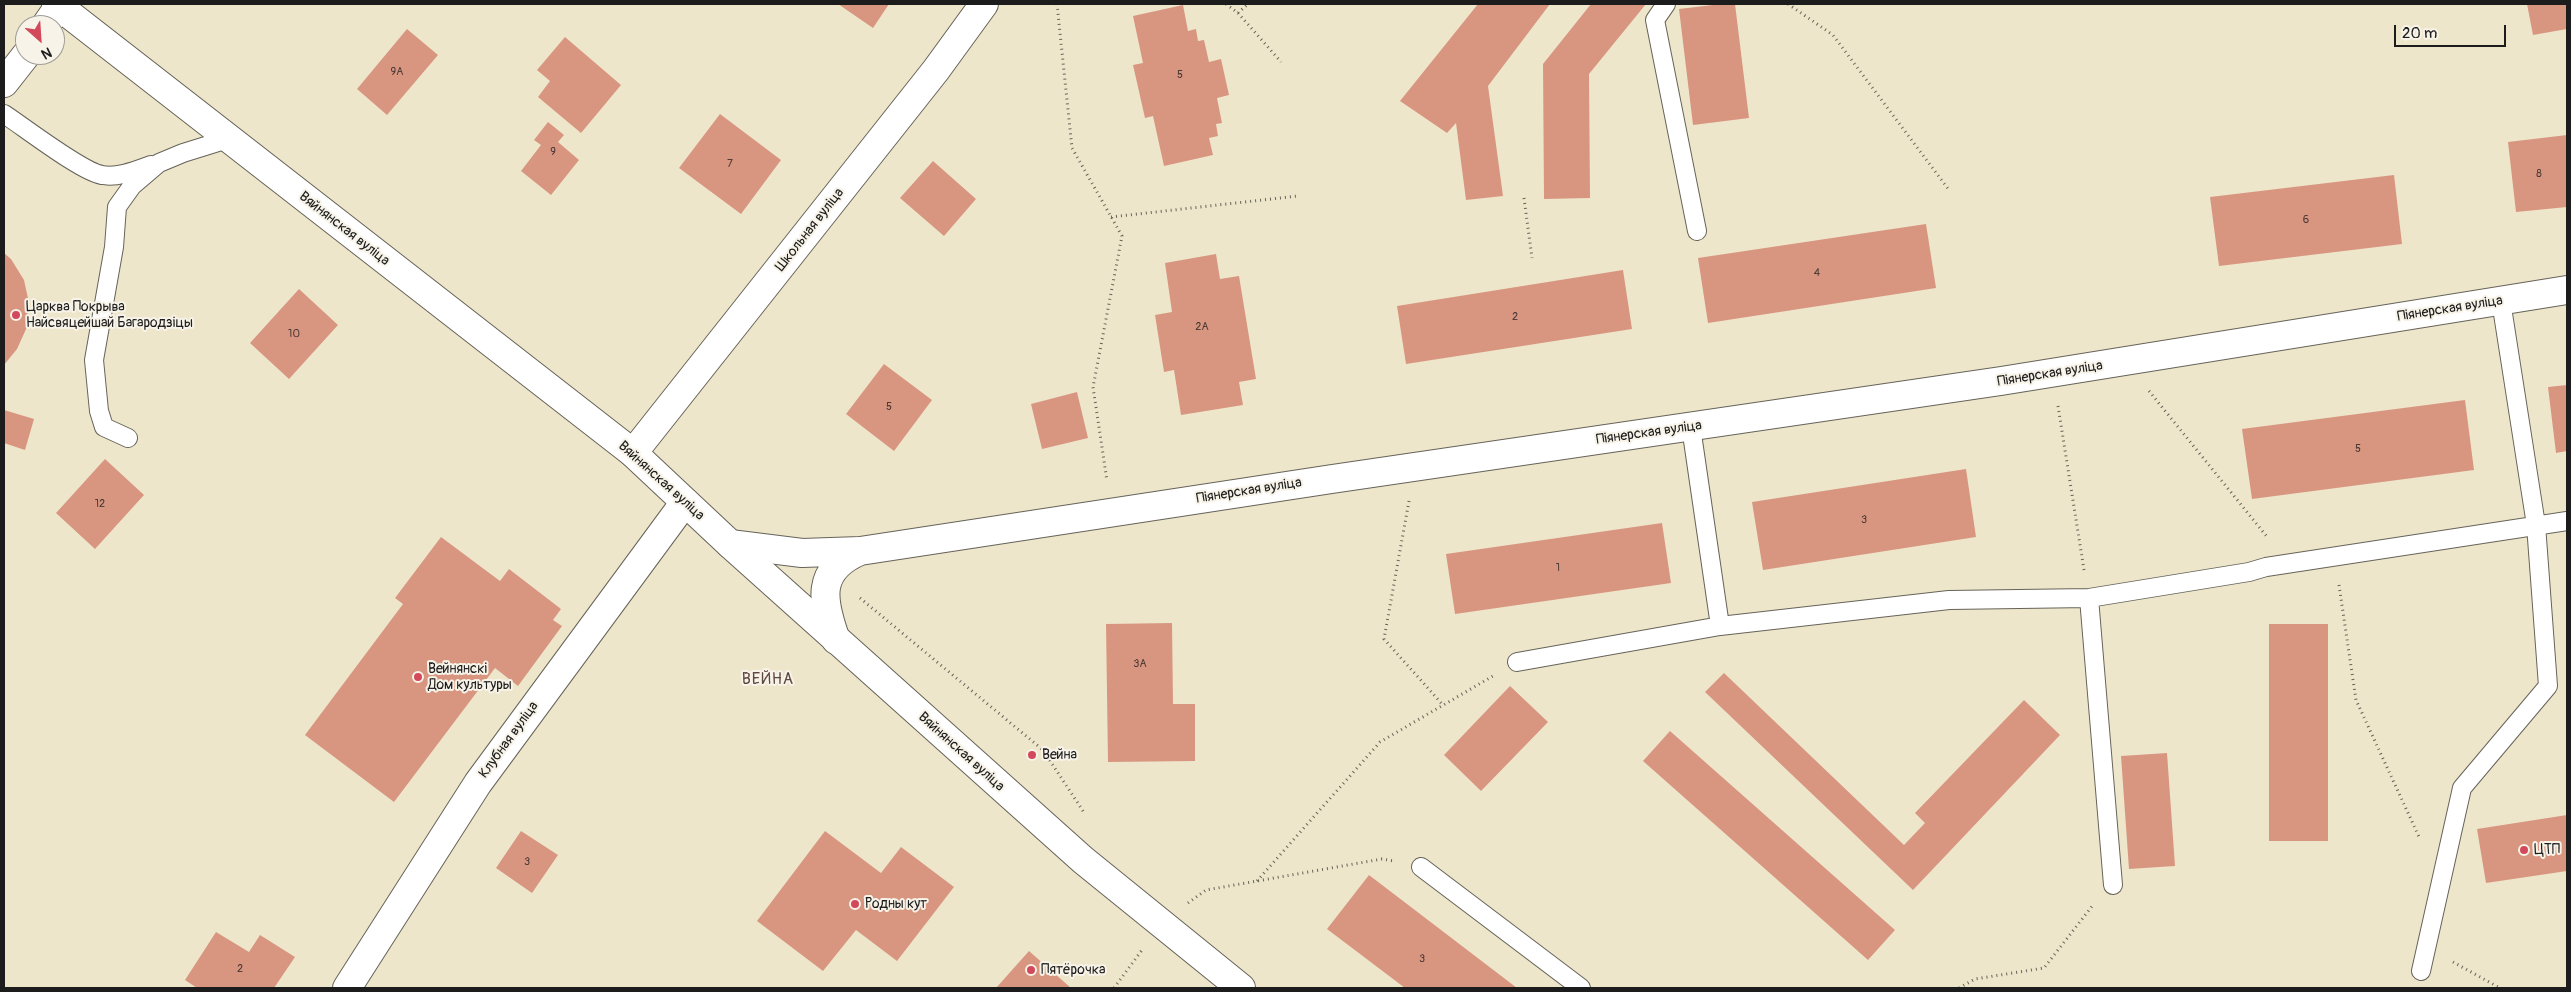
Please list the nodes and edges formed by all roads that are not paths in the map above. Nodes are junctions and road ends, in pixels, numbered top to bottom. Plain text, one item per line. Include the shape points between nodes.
1 (984, 4) edge
2 (1666, 4) edge
3 (54, 12) edge
4 (18, 65) edge
5 (4, 83) edge
6 (4, 114) edge
7 (228, 139) junction
8 (159, 163) junction
9 (1697, 231) dead end
10 (2567, 290) edge
11 (2501, 301) junction
12 (1691, 427) junction
13 (128, 438) dead end
14 (633, 453) junction
15 (685, 502) junction
16 (2567, 521) edge
17 (2536, 525) junction
18 (730, 544) junction
19 (860, 551) junction
20 (2089, 598) junction
21 (1720, 626) junction
22 (836, 640) junction
23 (1517, 662) road end
24 (1421, 866) road end
25 (2113, 885) road end
26 (2421, 971) dead end
27 (347, 988) edge
28 (1241, 988) edge
29 (1581, 988) edge

1 - 14 street, Школьная вуліца via 936,70
2 - 9 lane via 1655,20
3 - 7 street, Вяйнянская вуліца
4 - 5 street
6 - 8 lane via 102,175
7 - 8 lane via 183,152
7 - 14 street, Вяйнянская вуліца
8 - 13 lane via 132,186 117,207 114,247 94,360 99,411 104,427
10 - 11 street, Піянерская вуліца
11 - 12 street, Піянерская вуліца via 2126,362
11 - 17 lane
12 - 19 street, Піянерская вуліца
12 - 21 lane
14 - 15 street, Вяйнянская вуліца
15 - 18 street, Вяйнянская вуліца
15 - 27 street, Клубная вуліца via 478,783
16 - 17 lane
17 - 20 lane
17 - 26 lane via 2548,686 2462,788
18 - 19 street, Піянерская вуліца via 802,553
18 - 22 street, Вяйнянская вуліца
19 - 22 street via 839,562 826,585 828,615
20 - 21 lane via 1949,600
20 - 25 lane
21 - 23 lane
22 - 28 street, Вяйнянская вуліца via 1083,860
24 - 29 lane

